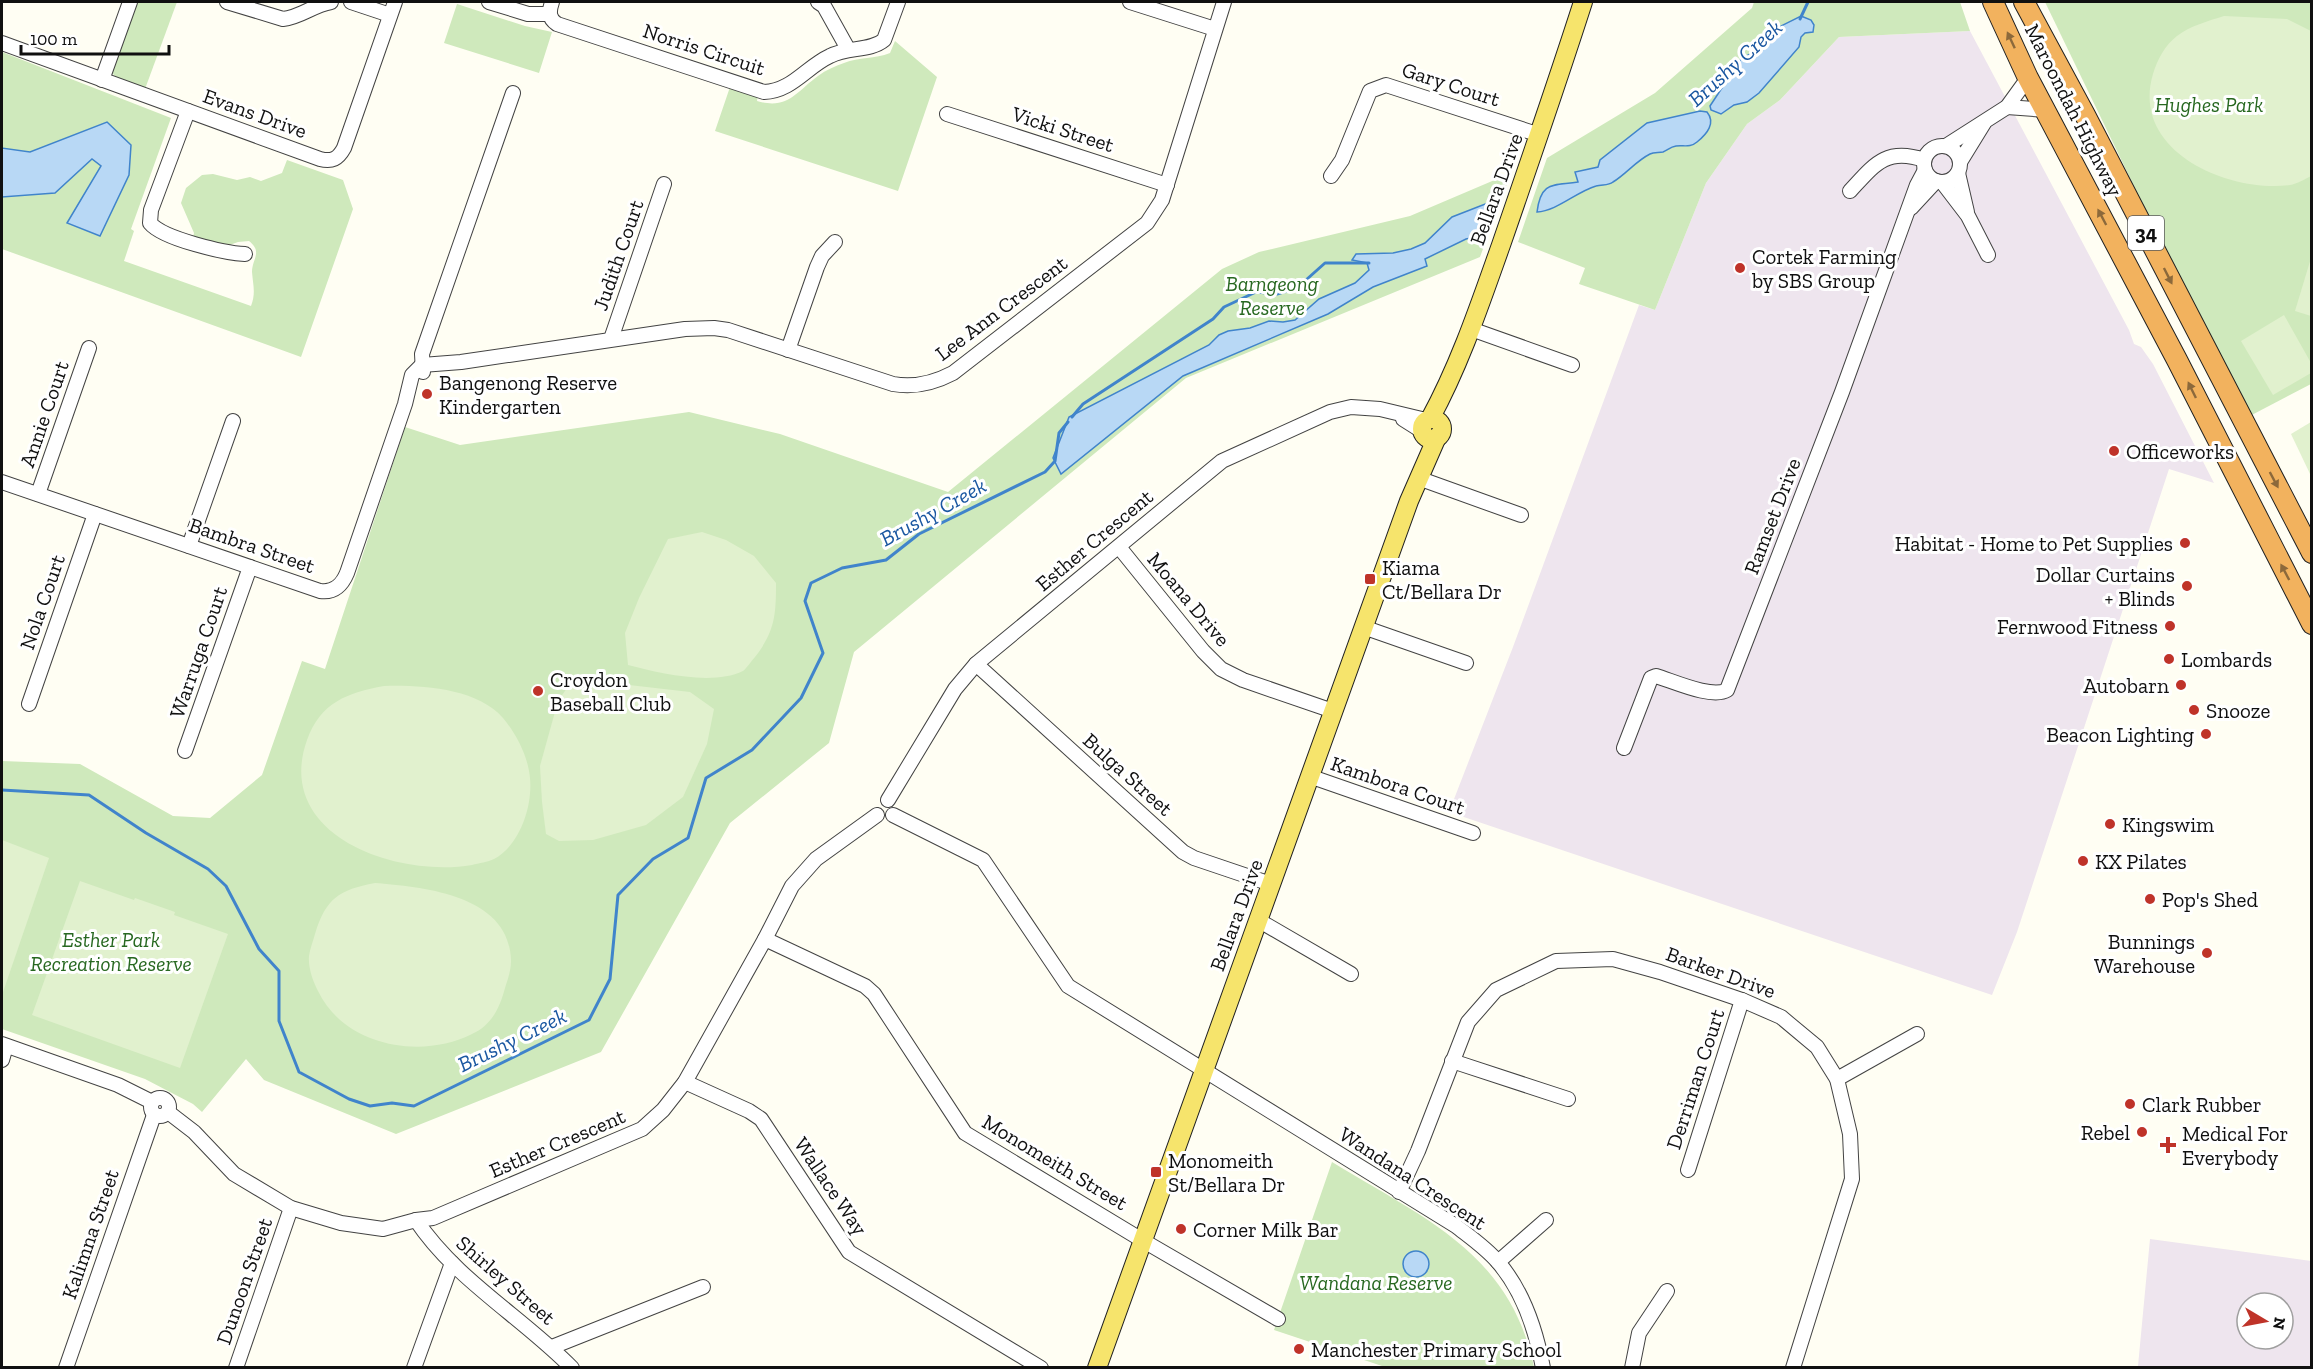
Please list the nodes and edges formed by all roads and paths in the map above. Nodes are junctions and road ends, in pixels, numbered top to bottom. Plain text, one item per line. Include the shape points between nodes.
1 (130, 2) edge
2 (227, 2) edge
3 (331, 2) edge
4 (351, 2) edge
5 (489, 2) edge
6 (818, 2) edge
7 (898, 2) edge
8 (1130, 2) edge
9 (1224, 2) edge
10 (1583, 2) edge
11 (1993, 2) edge
12 (2024, 2) edge
13 (392, 8) edge
14 (551, 8) edge
15 (1215, 29) junction
16 (2, 43) edge
17 (845, 50) junction
18 (2028, 78) junction
19 (102, 80) junction
20 (513, 93) dead end
21 (2007, 107) junction
22 (2046, 110) junction
23 (188, 111) junction
24 (947, 114) dead end
25 (1987, 119) junction
26 (1540, 135) junction
27 (1947, 146) junction
28 (1925, 165) junction
29 (1959, 167) junction
30 (1331, 176) dead end
31 (1939, 181) junction
32 (664, 184) dead end
33 (1167, 184) junction
34 (1850, 191) dead end
35 (1907, 212) junction
36 (1968, 216) junction
37 (835, 242) dead end
38 (246, 254) dead end
39 (1988, 255) dead end
40 (1471, 329) junction
41 (611, 339) junction
42 (89, 348) dead end
43 (788, 350) junction
44 (1572, 365) dead end
45 (422, 369) junction
46 (233, 422) dead end
47 (1430, 428) junction
48 (1418, 478) junction
49 (2, 482) edge
50 (38, 494) junction
51 (95, 514) junction
52 (1521, 515) dead end
53 (189, 546) junction
54 (1119, 547) junction
55 (2312, 553) edge
56 (250, 567) junction
57 (2312, 624) edge
58 (1364, 627) junction
59 (1466, 663) dead end
60 (976, 664) junction
61 (29, 704) dead end
62 (1332, 711) junction
63 (1624, 748) dead end
64 (185, 751) dead end
65 (1309, 776) junction
66 (888, 800) junction
67 (877, 815) junction
68 (893, 815) junction
69 (1473, 833) dead end
70 (1271, 884) junction
71 (1258, 920) junction
72 (765, 939) junction
73 (1351, 974) dead end
74 (1742, 1000) junction
75 (1917, 1034) dead end
76 (4, 1045) edge
77 (2, 1060) edge
78 (1452, 1062) junction
79 (1204, 1070) junction
80 (1837, 1079) junction
81 (685, 1082) junction
82 (1568, 1099) dead end
83 (158, 1110) junction
84 (1688, 1170) dead end
85 (1399, 1191) junction
86 (291, 1208) junction
87 (416, 1220) junction
88 (1546, 1220) dead end
89 (1142, 1240) junction
90 (1498, 1262) junction
91 (452, 1263) junction
92 (703, 1287) dead end
93 (1667, 1291) dead end
94 (1278, 1319) dead end
95 (552, 1347) junction
96 (66, 1368) edge
97 (236, 1368) edge
98 (414, 1368) edge
99 (572, 1368) edge
100 (1041, 1368) edge
101 (1097, 1368) edge
102 (1543, 1368) edge
103 (1632, 1368) edge
104 (1793, 1368) edge

1 - 19 street
2 - 3 street via 283,19
4 - 13 street
5 - 14 street via 528,14
6 - 17 street via 834,23
7 - 17 street, Norris Circuit via 884,40 873,46
8 - 15 street
9 - 15 street, Lee Ann Crescent
10 - 26 main road, Bellara Drive
18 -> 11 highway, Maroondah Highway / 34
12 -> 55 highway, Maroondah Highway / 34
13 - 23 street, Evans Drive via 344,148 336,159 320,159
14 - 17 street, Norris Circuit via 552,21 557,24 764,92 781,89 820,61
15 - 33 street, Lee Ann Crescent
16 - 19 street, Evans Drive
18 - 21 street
18 - 22 highway, Maroondah Highway / 34
19 - 23 street, Evans Drive
20 - 45 street, Bambra Street via 422,354
21 - 22 street
21 - 25 street
57 -> 22 highway, Maroondah Highway / 34
23 - 38 street via 151,210 150,223 161,231 218,251
24 - 33 street, Vicki Street
25 - 27 street
25 - 29 street
26 - 30 street, Gary Court via 1386,85 1370,91 1342,160
26 - 40 main road, Bellara Drive
27 - 28 street via 1930,150
27 - 29 street via 1956,152
28 - 31 street
28 - 34 street via 1908,154 1894,155 1876,163
28 - 35 street, Ramset Drive
29 - 31 street via 1951,180
29 - 36 street
31 - 35 street, Ramset Drive
31 - 36 street
32 - 41 street, Judith Court
33 - 43 street, Lee Ann Crescent via 1158,209 1147,223 943,378 916,386 893,384
35 - 63 street, Ramset Drive via 1727,690 1708,692 1656,676 1651,678
36 - 39 street
37 - 43 street via 822,256
40 - 44 street
40 - 47 main road, Bellara Drive
41 - 43 street, Lee Ann Crescent via 714,328
41 - 45 street, Lee Ann Crescent via 443,362
42 - 50 street, Annie Court
45 - 56 street, Bambra Street via 412,375 340,585 326,592
46 - 53 street
47 - 48 main road, Bellara Drive
47 - 54 street, Esther Crescent via 1394,413 1363,406 1340,409 1222,461
48 - 52 street
48 - 58 main road, Bellara Drive
49 - 50 street, Bambra Street
50 - 51 street, Bambra Street
51 - 53 street, Bambra Street
51 - 61 street, Nola Court
53 - 56 street, Bambra Street
54 - 60 street, Esther Crescent
54 - 62 street, Moana Drive via 1221,669
56 - 64 street, Warruga Court
58 - 59 street
58 - 62 main road, Bellara Drive
60 - 66 street, Esther Crescent via 955,689
60 - 70 street, Bulga Street via 1183,852
62 - 65 main road, Bellara Drive
65 - 69 street, Kambora Court
65 - 70 main road, Bellara Drive
66 - 67 street via 877,804
66 - 68 street via 894,806
67 - 68 street via 885,819
67 - 72 street, Esther Crescent via 816,859 792,886
68 - 79 street, Wandana Crescent via 983,860 1068,986
70 - 71 main road, Bellara Drive
71 - 73 street
71 - 79 main road, Bellara Drive
72 - 81 street, Esther Crescent
72 - 89 street, Monomeith Street via 865,986 874,994 965,1132
74 - 78 street, Barker Drive via 1613,959 1556,961 1496,990 1468,1022
74 - 80 street, Barker Drive via 1781,1017 1816,1047
74 - 84 street, Derriman Court
75 - 80 street
76 - 77 street
76 - 83 street, Esther Crescent via 118,1085
78 - 82 street
78 - 85 street, Barker Drive
79 - 85 street, Wandana Crescent
79 - 89 main road, Bellara Drive
80 - 104 street, Barker Drive via 1850,1134 1852,1179
81 - 87 street, Esther Crescent via 642,1129 433,1218
81 - 100 street, Wallace Way via 761,1119 849,1252
83 - 86 street, Esther Crescent via 194,1132 234,1174
83 - 96 street, Kalimna Street
85 - 90 street, Wandana Crescent via 1456,1226
86 - 87 street, Esther Crescent via 341,1223 383,1229
86 - 97 street, Dunoon Street
87 - 91 street, Shirley Street
88 - 90 street
89 - 94 street, Monomeith Street
89 - 101 main road, Bellara Drive
90 - 102 street, Wandana Crescent via 1533,1326
91 - 95 street, Shirley Street
91 - 98 street
92 - 95 street
93 - 103 street via 1639,1333
95 - 99 street, Shirley Street

